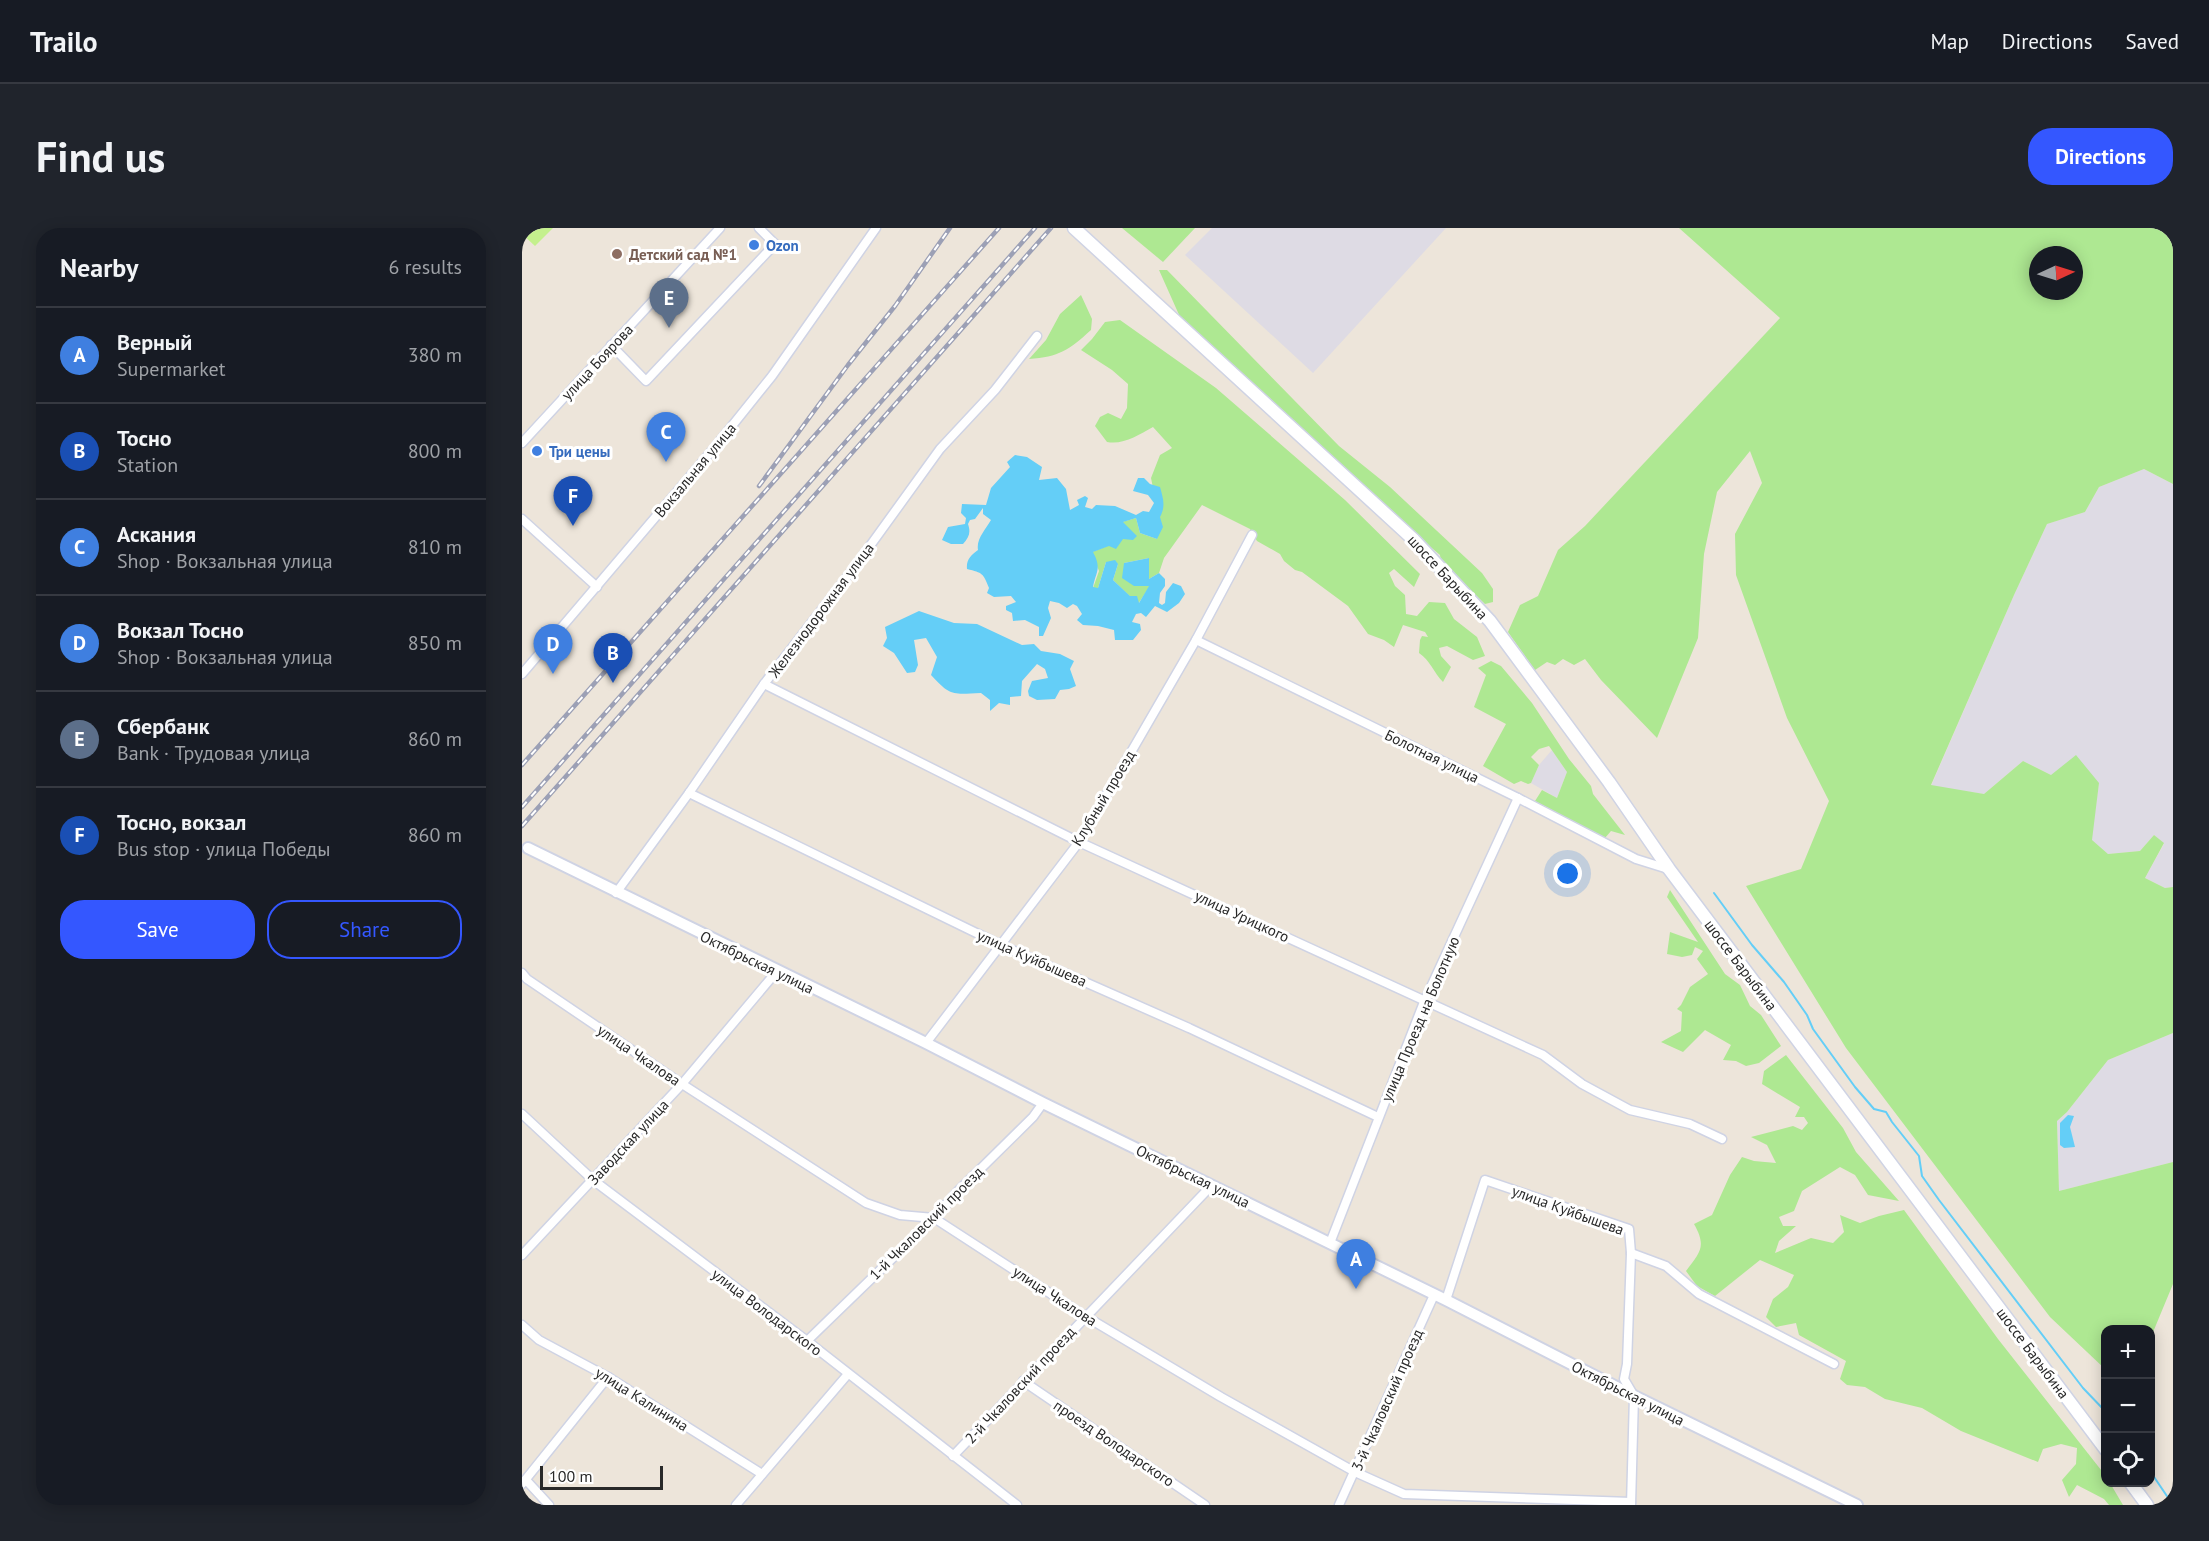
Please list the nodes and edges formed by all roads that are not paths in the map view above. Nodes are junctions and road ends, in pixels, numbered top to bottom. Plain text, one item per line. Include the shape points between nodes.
1 (720, 228) edge
2 (759, 228) edge
3 (876, 228) edge
4 (1074, 228) edge
5 (1037, 336) dead end
6 (611, 345) junction
7 (522, 443) edge
8 (522, 519) edge
9 (1252, 535) dead end
10 (597, 587) junction
11 (1196, 640) junction
12 (522, 674) edge
13 (764, 684) junction
14 (689, 793) junction
15 (1518, 798) junction
16 (1079, 842) junction
17 (525, 852) edge
18 (1669, 869) junction
19 (616, 893) junction
20 (1001, 945) junction
21 (777, 971) junction
22 (522, 973) edge
23 (1424, 1002) junction
24 (926, 1043) junction
25 (682, 1084) junction
26 (1042, 1103) junction
27 (522, 1114) edge
28 (1378, 1117) junction
29 (1722, 1138) dead end
30 (593, 1180) junction
31 (1212, 1185) junction
32 (934, 1218) junction
33 (1330, 1243) junction
34 (1631, 1253) junction
35 (522, 1255) edge
36 (1434, 1295) junction
37 (1446, 1300) junction
38 (1085, 1316) junction
39 (522, 1325) edge
40 (807, 1341) junction
41 (1834, 1364) dead end
42 (848, 1374) junction
43 (608, 1377) junction
44 (1023, 1381) junction
45 (1634, 1396) junction
46 (2101, 1443) edge
47 (953, 1456) junction
48 (1355, 1472) junction
49 (762, 1474) junction
50 (524, 1482) edge
51 (2134, 1487) edge
52 (1631, 1504) edge
53 (549, 1505) edge
54 (736, 1505) edge
55 (1016, 1505) edge
56 (1205, 1505) edge
57 (1339, 1505) edge
58 (1857, 1505) edge
59 (2147, 1505) edge

1 - 6 street, улица Боярова
2 - 6 street via 775,244 646,381
3 - 10 street, Вокзальная улица via 772,376
4 - 18 main road, шоссе Барыбина via 1414,540 1490,621
5 - 13 street, Железнодорожная улица via 995,390 940,449
6 - 7 street, улица Боярова
8 - 10 street
9 - 11 street, Клубный проезд
10 - 12 street, Вокзальная улица
11 - 15 street, Болотная улица
11 - 16 street, Клубный проезд
13 - 14 street, Железнодорожная улица
13 - 16 street, улица Урицкого
14 - 19 street, Железнодорожная улица
14 - 20 street, улица Куйбышева
15 - 18 street, Болотная улица via 1636,859
15 - 23 street, улица Проезд на Болотную
16 - 20 street, Клубный проезд
16 - 23 street, улица Урицкого
17 - 19 street, Октябрьская улица
18 - 46 main road, шоссе Барыбина
19 - 21 street, Октябрьская улица
20 - 24 street, Клубный проезд
20 - 28 street, улица Куйбышева
21 - 24 street, Октябрьская улица
21 - 25 street, Заводская улица
22 - 25 street, улица Чкалова
23 - 28 street, улица Проезд на Болотную
23 - 29 street, улица Урицкого via 1543,1055 1582,1084 1630,1110 1690,1124
24 - 26 street, Октябрьская улица
25 - 30 street, Заводская улица
25 - 32 street, улица Чкалова via 866,1203 900,1215
26 - 31 street, Октябрьская улица
26 - 32 street, 1-й Чкаловский проезд via 1033,1117
27 - 30 street, улица Володарского
28 - 33 street, улица Проезд на Болотную
30 - 35 street, Заводская улица
30 - 40 street, улица Володарского
31 - 33 street, Октябрьская улица
31 - 38 street, 2-й Чкаловский проезд
32 - 38 street, улица Чкалова
32 - 40 street, 1-й Чкаловский проезд
33 - 36 street, Октябрьская улица
34 - 37 street, улица Куйбышева via 1629,1229 1485,1180
34 - 41 street via 1666,1266 1699,1294
34 - 45 street, улица Куйбышева via 1624,1379
36 - 37 street, Октябрьская улица
36 - 48 street, 3-й Чкаловский проезд
37 - 45 street, Октябрьская улица
38 - 44 street, 2-й Чкаловский проезд
38 - 48 street, улица Чкалова
39 - 43 street, улица Калинина via 539,1340
40 - 42 street, улица Володарского
42 - 47 street, улица Володарского
42 - 49 street
43 - 49 street, улица Калинина
43 - 50 street
44 - 47 street, 2-й Чкаловский проезд
44 - 56 street, проезд Володарского
45 - 52 street, улица Куйбышева
45 - 58 street, Октябрьская улица
47 - 55 street, улица Володарского
48 - 52 street, улица Чкалова via 1404,1494
48 - 57 street, 3-й Чкаловский проезд
49 - 54 street
50 - 53 street
51 - 59 main road

